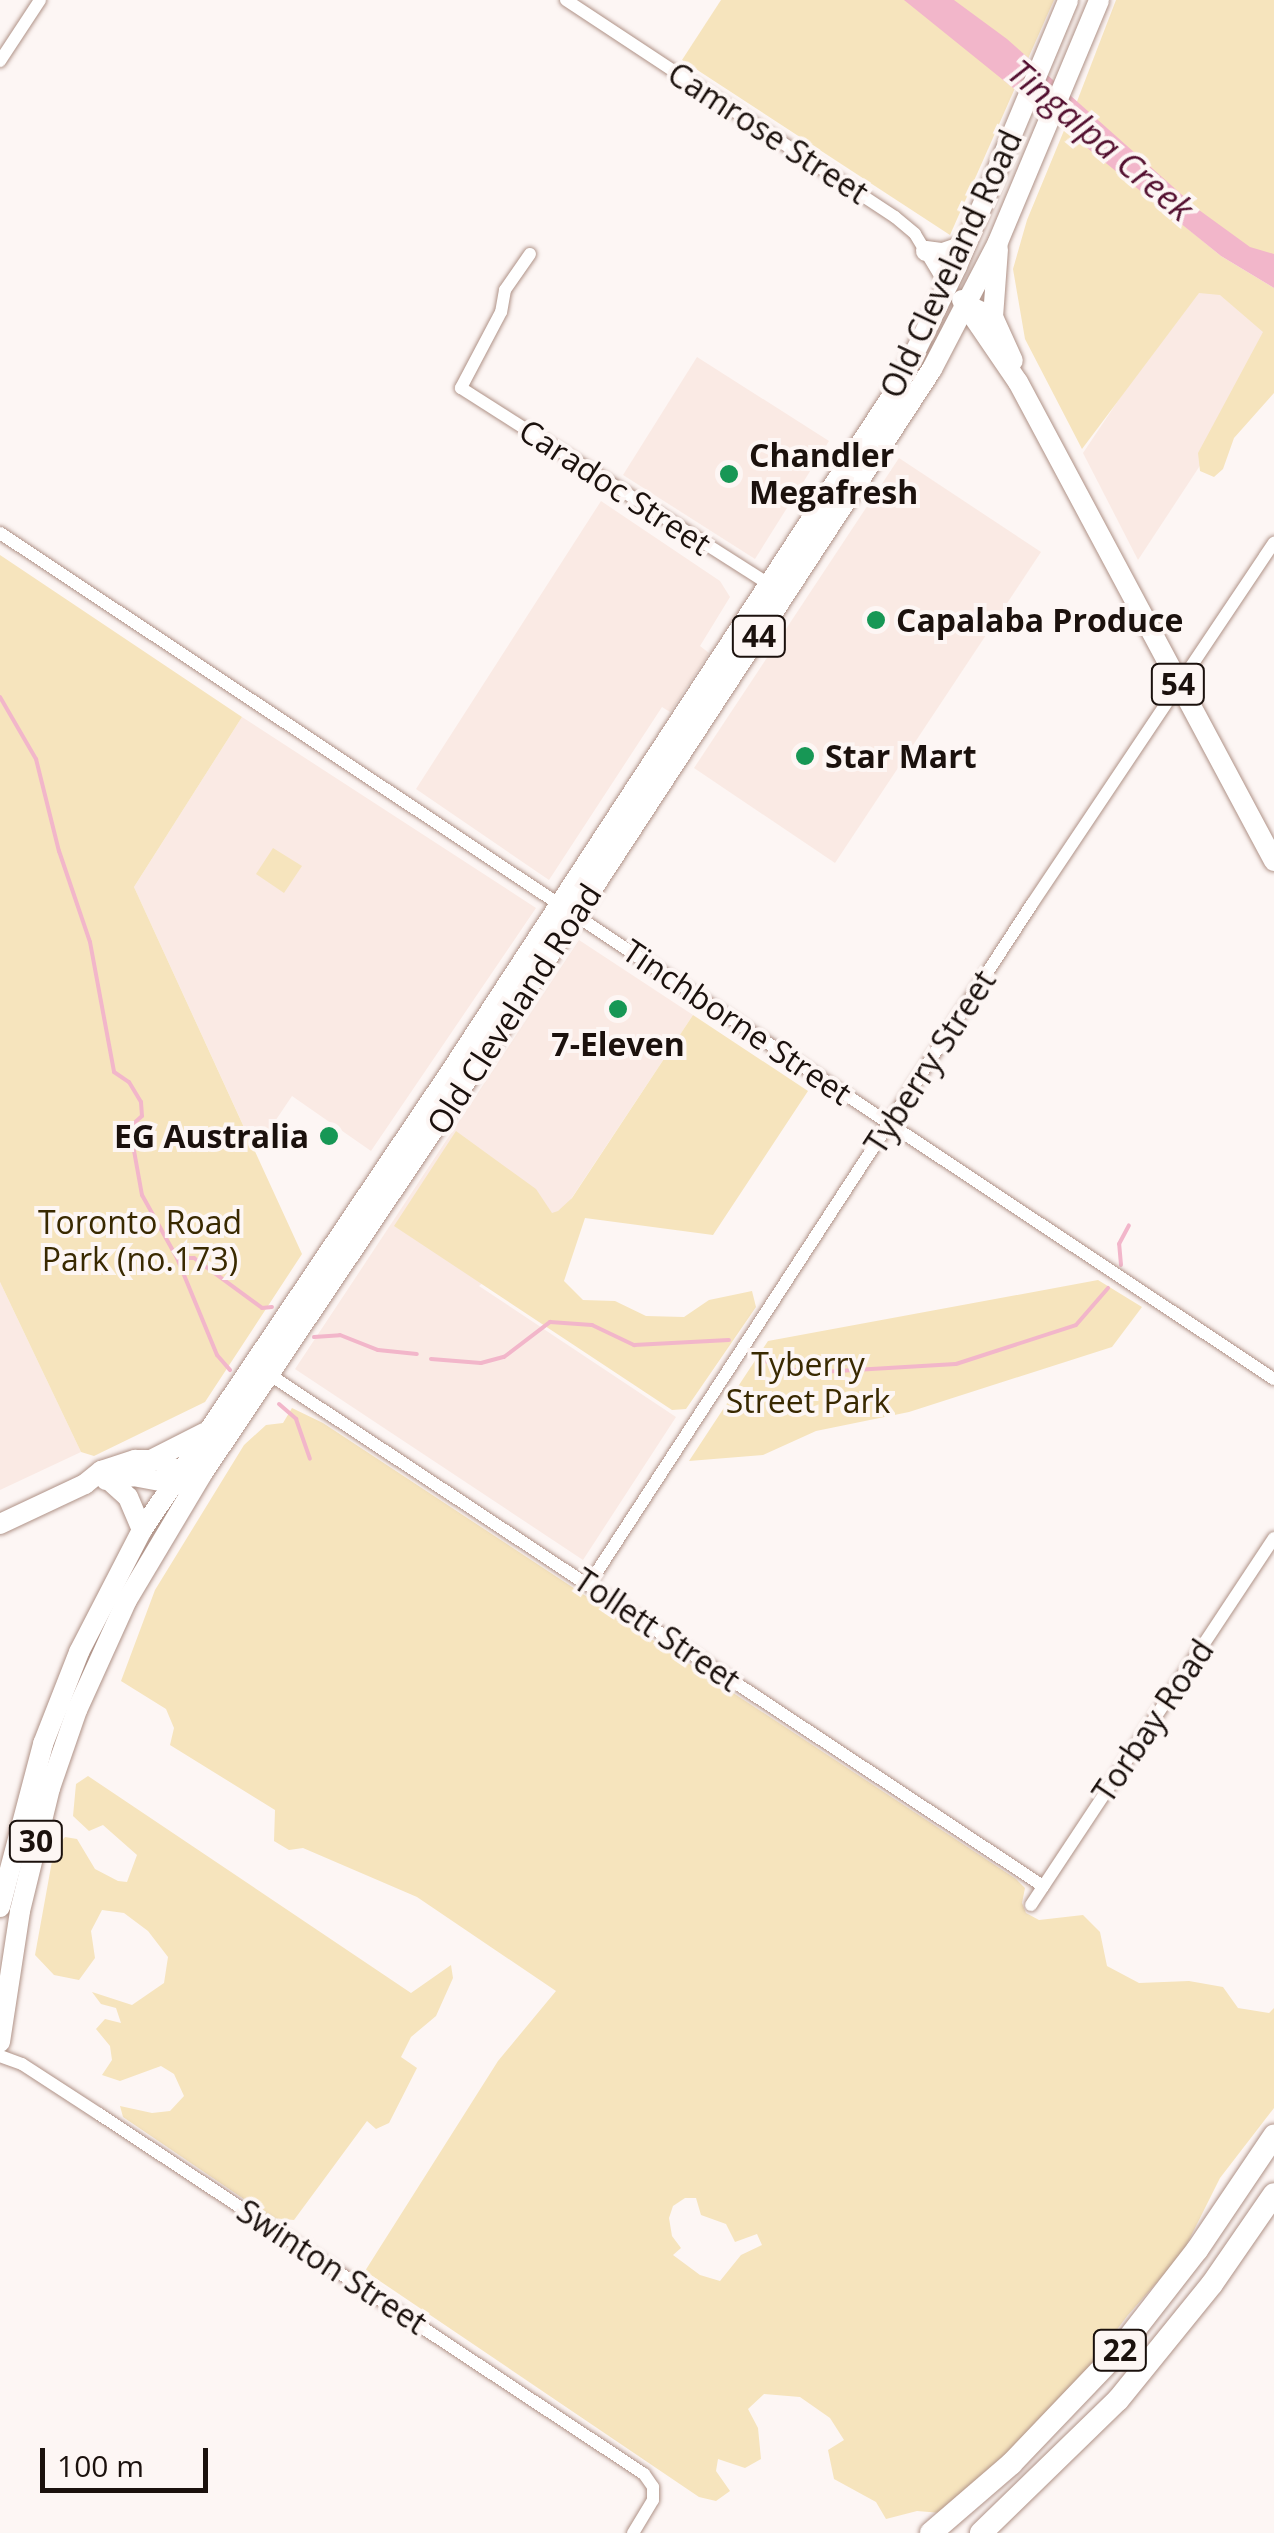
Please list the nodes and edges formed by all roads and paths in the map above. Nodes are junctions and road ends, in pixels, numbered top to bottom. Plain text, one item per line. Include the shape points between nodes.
1 (40, 0) edge
2 (566, 0) edge
3 (1066, 7) edge
4 (1095, 9) edge
5 (0, 61) edge
6 (998, 242) junction
7 (966, 246) junction
8 (926, 251) junction
9 (530, 254) dead end
10 (948, 286) junction
11 (967, 306) junction
12 (993, 317) junction
13 (945, 346) junction
14 (1000, 358) junction
15 (1018, 382) junction
16 (0, 534) edge
17 (1274, 542) edge
18 (770, 585) junction
19 (1177, 683) junction
20 (1274, 861) edge
21 (568, 909) junction
22 (890, 1124) junction
23 (270, 1375) junction
24 (1274, 1379) edge
25 (207, 1432) junction
26 (153, 1459) junction
27 (109, 1480) junction
28 (186, 1482) junction
29 (84, 1484) junction
30 (0, 1524) edge
31 (142, 1530) junction
32 (1274, 1538) edge
33 (589, 1584) junction
34 (1043, 1886) junction
35 (1031, 1904) dead end
36 (0, 1908) edge
37 (0, 2042) edge
38 (0, 2056) edge
39 (1274, 2136) edge
40 (1274, 2194) edge
41 (633, 2533) edge
42 (931, 2533) edge
43 (980, 2533) edge

1 - 5 street
2 - 8 street, Camrose Street via 895,216
3 - 7 main road, Old Cleveland Road / 44
4 - 6 main road, Old Cleveland Road / 44
6 - 11 main road, Old Cleveland Road / 44
6 - 12 main road, 54
7 - 8 main road
7 - 10 main road, Old Cleveland Road / 44
8 - 10 street, Camrose Street
9 - 18 street, Caradoc Street via 461,388
10 - 11 main road, 54
10 - 18 main road, Old Cleveland Road / 44 via 899,385
11 - 12 main road, 54
11 - 13 main road, Old Cleveland Road / 44
11 - 14 main road, 54
12 - 15 main road, 54
13 - 14 main road via 978,340
13 - 21 main road, Old Cleveland Road / 44
14 - 15 main road, 54
15 - 19 main road, 54
16 - 21 street, Tinchborne Street
17 - 19 street, Tyberry Street
18 - 21 main road, Old Cleveland Road / 44
19 - 20 main road, 54
19 - 22 street, Tyberry Street
21 - 22 street, Tinchborne Street
21 - 23 main road, Old Cleveland Road / 44
21 - 25 main road, Old Cleveland Road / 44
22 - 24 street, Tinchborne Street
22 - 33 street, Tyberry Street
23 - 28 main road, Old Cleveland Road / 44
23 - 33 street, Tollett Street
25 - 26 main road, 44
25 - 28 main road, Old Cleveland Road
26 - 28 main road
26 - 29 main road via 101,1471
27 - 28 main road
27 - 29 main road
27 - 31 main road via 128,1496
28 - 31 main road, Old Cleveland Road
28 - 37 main road, Old Cleveland Road / 30 via 63,1746 28,1875
29 - 30 main road
31 - 36 main road, Old Cleveland Road / 30 via 79,1652 48,1730
32 - 34 street, Torbay Road
33 - 34 street, Tollett Street
34 - 35 street, Torbay Road
38 - 41 street, Swinton Street via 22,2064 649,2479 652,2504
39 - 42 highway, 22 via 1116,2354 1011,2464
40 - 43 highway, 22 via 1118,2400

